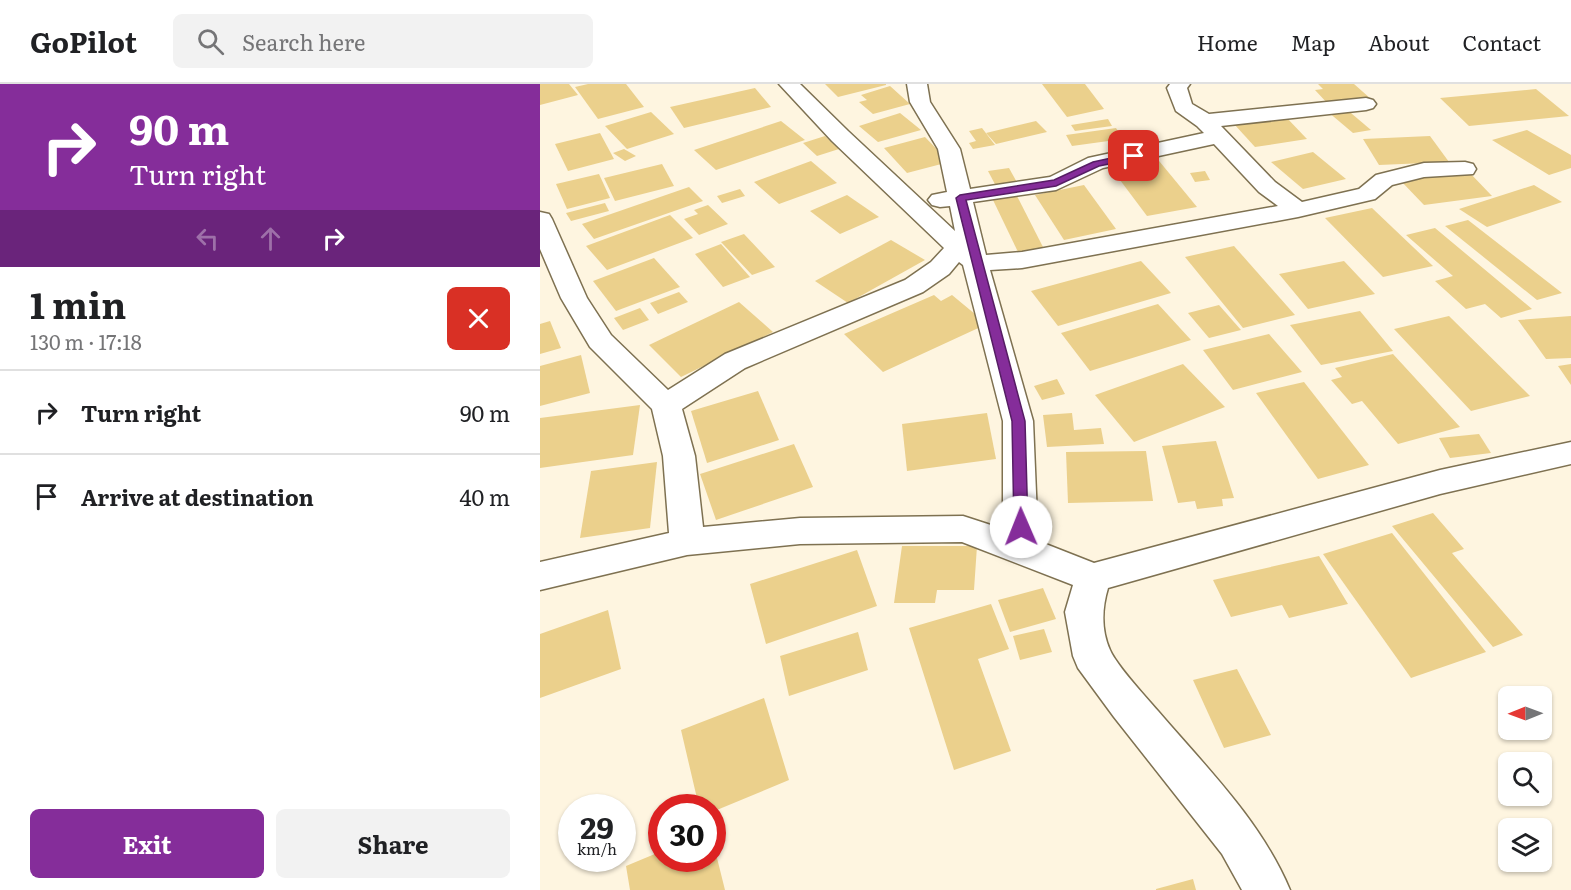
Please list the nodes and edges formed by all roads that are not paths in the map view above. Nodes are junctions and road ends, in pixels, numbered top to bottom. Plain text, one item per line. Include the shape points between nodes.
1 (789, 84) edge
2 (917, 84) edge
3 (1180, 84) edge
4 (1366, 104) dead end
5 (1213, 128) junction
6 (1465, 169) dead end
7 (960, 198) junction
8 (912, 202) junction
9 (1298, 210) junction
10 (540, 219) edge
11 (967, 254) junction
12 (666, 405) junction
13 (1571, 453) edge
14 (687, 542) junction
15 (1021, 549) junction
16 (540, 576) edge
17 (1093, 578) junction
18 (1267, 890) edge

1 - 8 street
2 - 7 street via 920,102 949,148
3 - 5 street via 1177,88 1183,107
4 - 5 street
5 - 7 street via 1096,164 1056,183
5 - 9 street via 1267,187
6 - 9 street via 1384,180 1367,194
7 - 8 street
7 - 11 street
8 - 11 street
9 - 11 street via 1022,261
10 - 12 street via 574,298 600,341
11 - 12 street via 914,286 735,361
11 - 15 street via 1018,421
12 - 14 street via 679,456
13 - 17 street via 1440,482
14 - 15 street via 800,531 963,529
14 - 16 street
15 - 17 street
17 - 18 street via 1083,612 1092,656 1238,839

